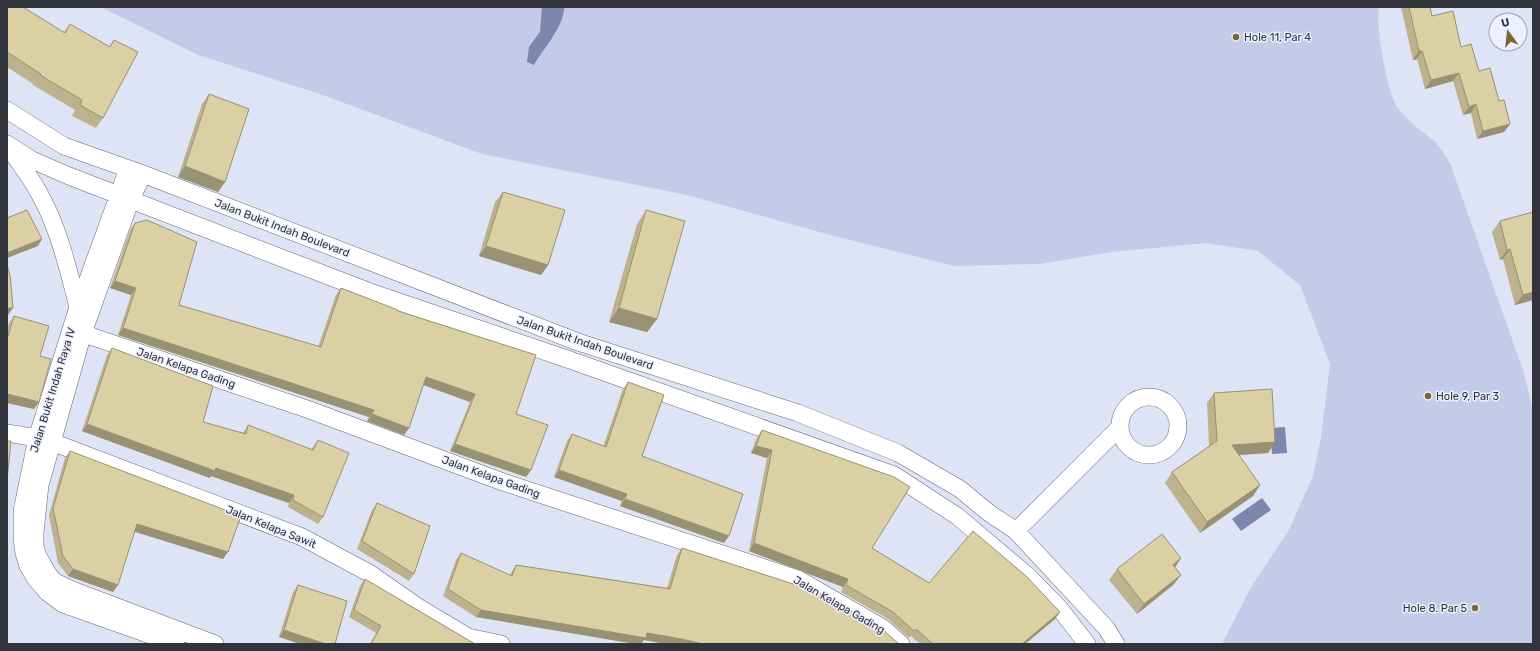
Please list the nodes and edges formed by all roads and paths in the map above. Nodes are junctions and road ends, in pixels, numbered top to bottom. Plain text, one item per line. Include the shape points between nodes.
1 (7, 110) edge
2 (7, 144) edge
3 (135, 171) junction
4 (125, 197) junction
5 (78, 308) junction
6 (78, 330) junction
7 (578, 342) junction
8 (570, 360) junction
9 (1120, 427) dead end
10 (7, 433) edge
11 (44, 440) junction
12 (1016, 531) junction
13 (176, 644) edge
14 (215, 644) edge
15 (501, 644) edge
16 (901, 644) edge
17 (1087, 644) edge
18 (1116, 644) edge

1 - 3 street, Jalan Bukit Indah Boulevard via 64,146
2 - 4 street via 32,160
2 - 5 street via 45,205 56,232
3 - 4 street, Jalan Bukit Indah Raya IV
3 - 7 street, Jalan Bukit Indah Boulevard
4 - 5 street, Jalan Bukit Indah Raya IV
4 - 6 street, Jalan Bukit Indah Raya IV
4 - 8 street via 370,292
5 - 6 street, Jalan Bukit Indah Raya IV
6 - 11 street, Jalan Bukit Indah Raya IV
6 - 16 street, Jalan Kelapa Gading via 307,409 503,482 798,579 883,628
7 - 8 street
7 - 12 street, Jalan Bukit Indah Boulevard via 798,413 898,453 960,489
8 - 17 street via 894,475 956,516 1028,576 1060,609
9 - 12 street
10 - 11 street, Jalan Kelapa Sawit
11 - 13 street, Jalan Bukit Indah Raya IV via 22,511 24,553 35,578 47,592 63,604
11 - 14 street, Jalan Bukit Indah Raya IV via 35,545 48,574 56,582 72,590
11 - 15 street, Jalan Kelapa Sawit via 302,537 369,573 468,637
12 - 18 street, Jalan Bukit Indah Boulevard via 1107,629

